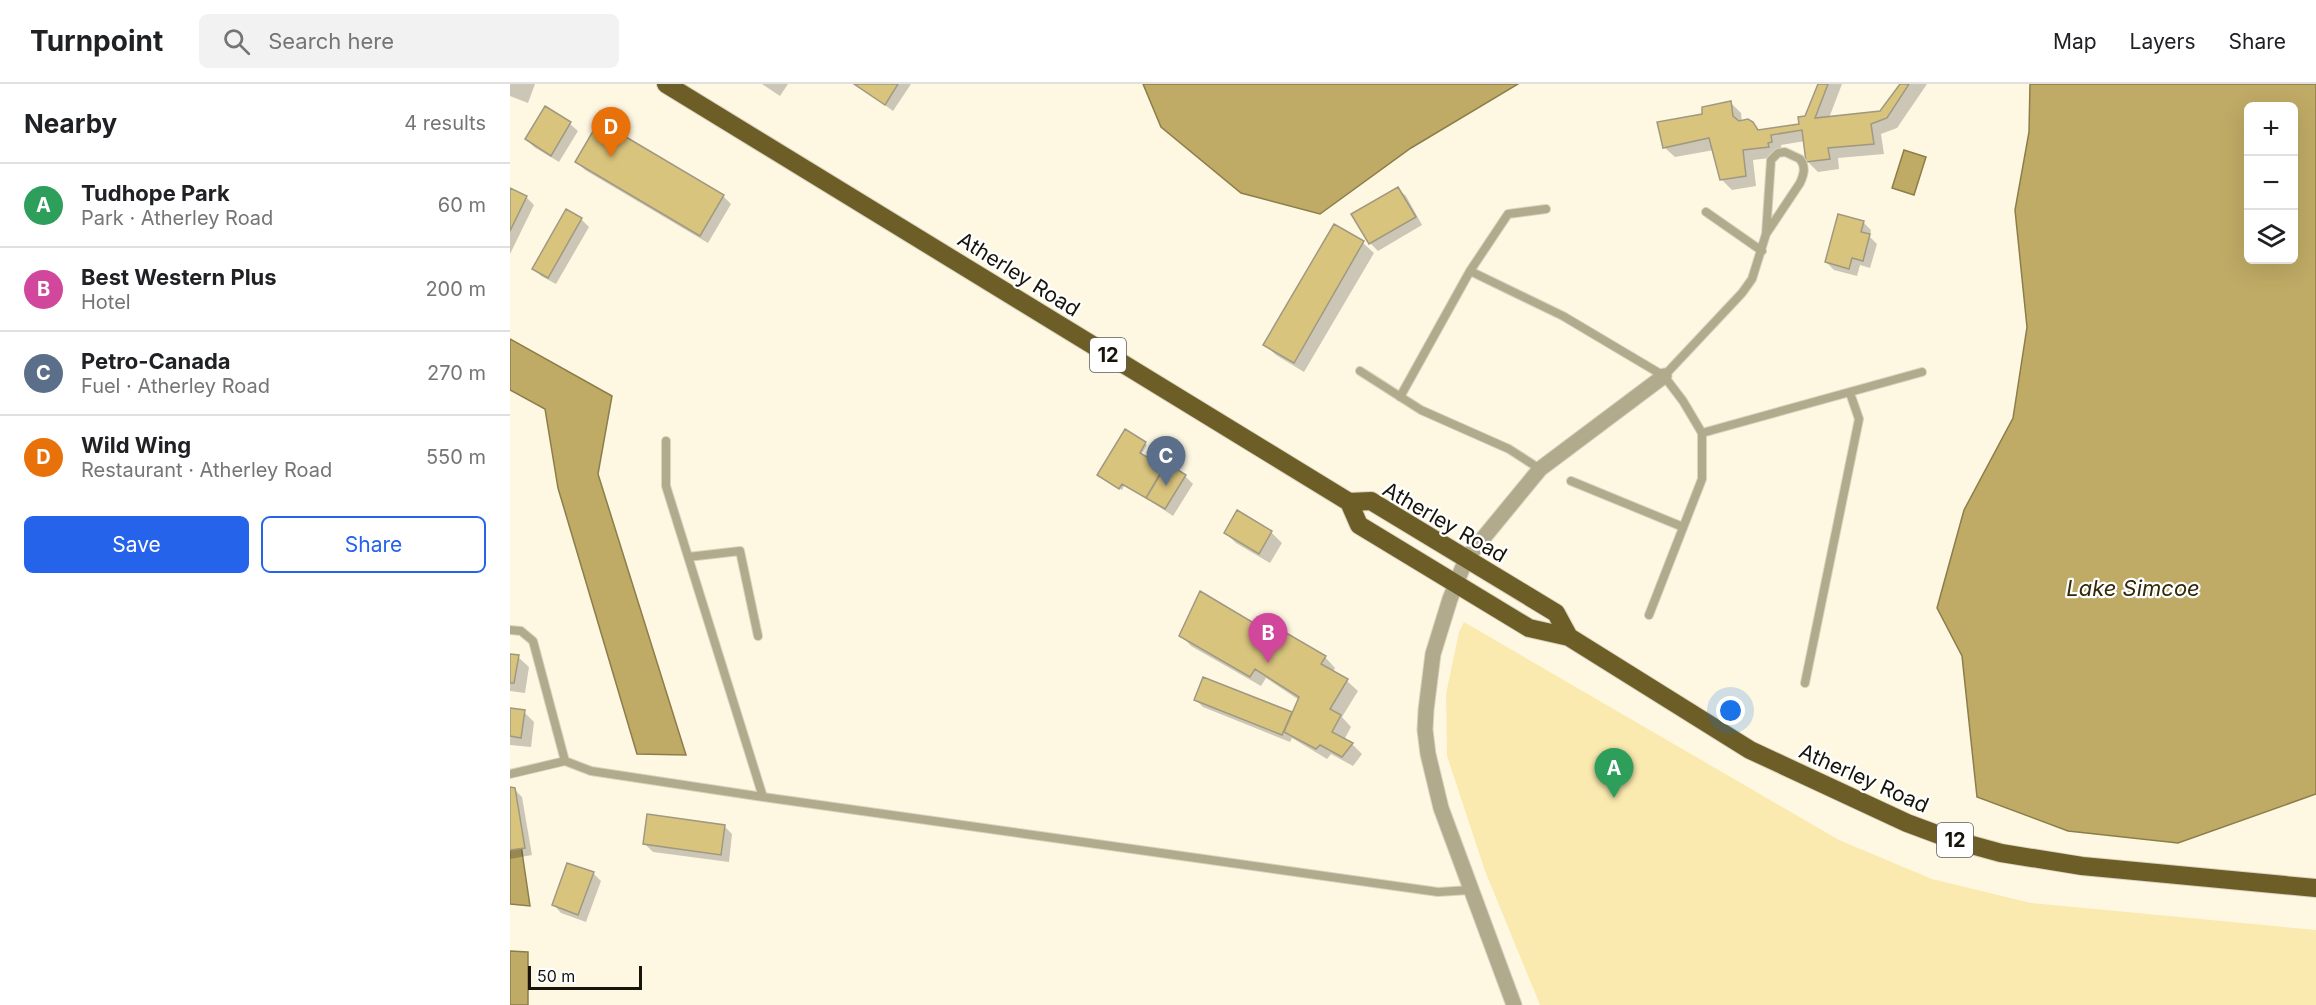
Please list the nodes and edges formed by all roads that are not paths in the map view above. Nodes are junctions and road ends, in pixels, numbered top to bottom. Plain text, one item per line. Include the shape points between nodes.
1 (666, 84) edge
2 (1546, 209) dead end
3 (1706, 212) dead end
4 (1766, 234) junction
5 (1762, 251) junction
6 (1470, 271) junction
7 (1360, 371) dead end
8 (1922, 372) dead end
9 (1664, 376) junction
10 (1850, 393) junction
11 (1400, 397) junction
12 (1702, 433) junction
13 (666, 441) dead end
14 (1540, 469) junction
15 (1571, 481) dead end
16 (1349, 502) junction
17 (1683, 526) junction
18 (688, 557) junction
19 (1467, 559) junction
20 (1456, 582) junction
21 (1649, 615) dead end
22 (510, 630) edge
23 (758, 636) dead end
24 (1569, 637) junction
25 (1805, 683) dead end
26 (565, 761) junction
27 (510, 774) edge
28 (763, 797) junction
29 (2316, 888) edge
30 (1470, 890) junction
31 (1514, 1005) edge

1 - 16 highway, Atherley Road / 12
2 - 6 lane via 1508,214
3 - 5 lane
4 - 4 lane via 1771,160 1785,152 1800,159 1803,174
4 - 5 lane
5 - 9 lane via 1743,294
6 - 9 lane via 1563,316
6 - 11 lane
7 - 11 lane
8 - 10 lane
9 - 12 lane
9 - 14 street
10 - 12 lane
10 - 25 lane via 1859,419
11 - 14 lane via 1509,449
12 - 17 lane via 1702,479
13 - 18 lane via 666,486
14 - 19 street
15 - 17 lane
16 - 19 highway, Atherley Road / 12 via 1371,501
16 - 20 highway, Atherley Road / 12 via 1359,525
17 - 21 lane
18 - 23 lane via 740,551
18 - 28 lane
19 - 20 street
19 - 24 highway, Atherley Road / 12 via 1556,614
20 - 24 highway, Atherley Road / 12 via 1529,628
20 - 30 street via 1433,654 1425,730 1441,808
22 - 26 lane via 521,631 532,642
24 - 29 highway, Atherley Road / 12 via 1750,750 1950,839 2001,853 2082,866
26 - 27 lane
26 - 28 lane via 591,771
28 - 30 lane via 1438,892
30 - 31 street

